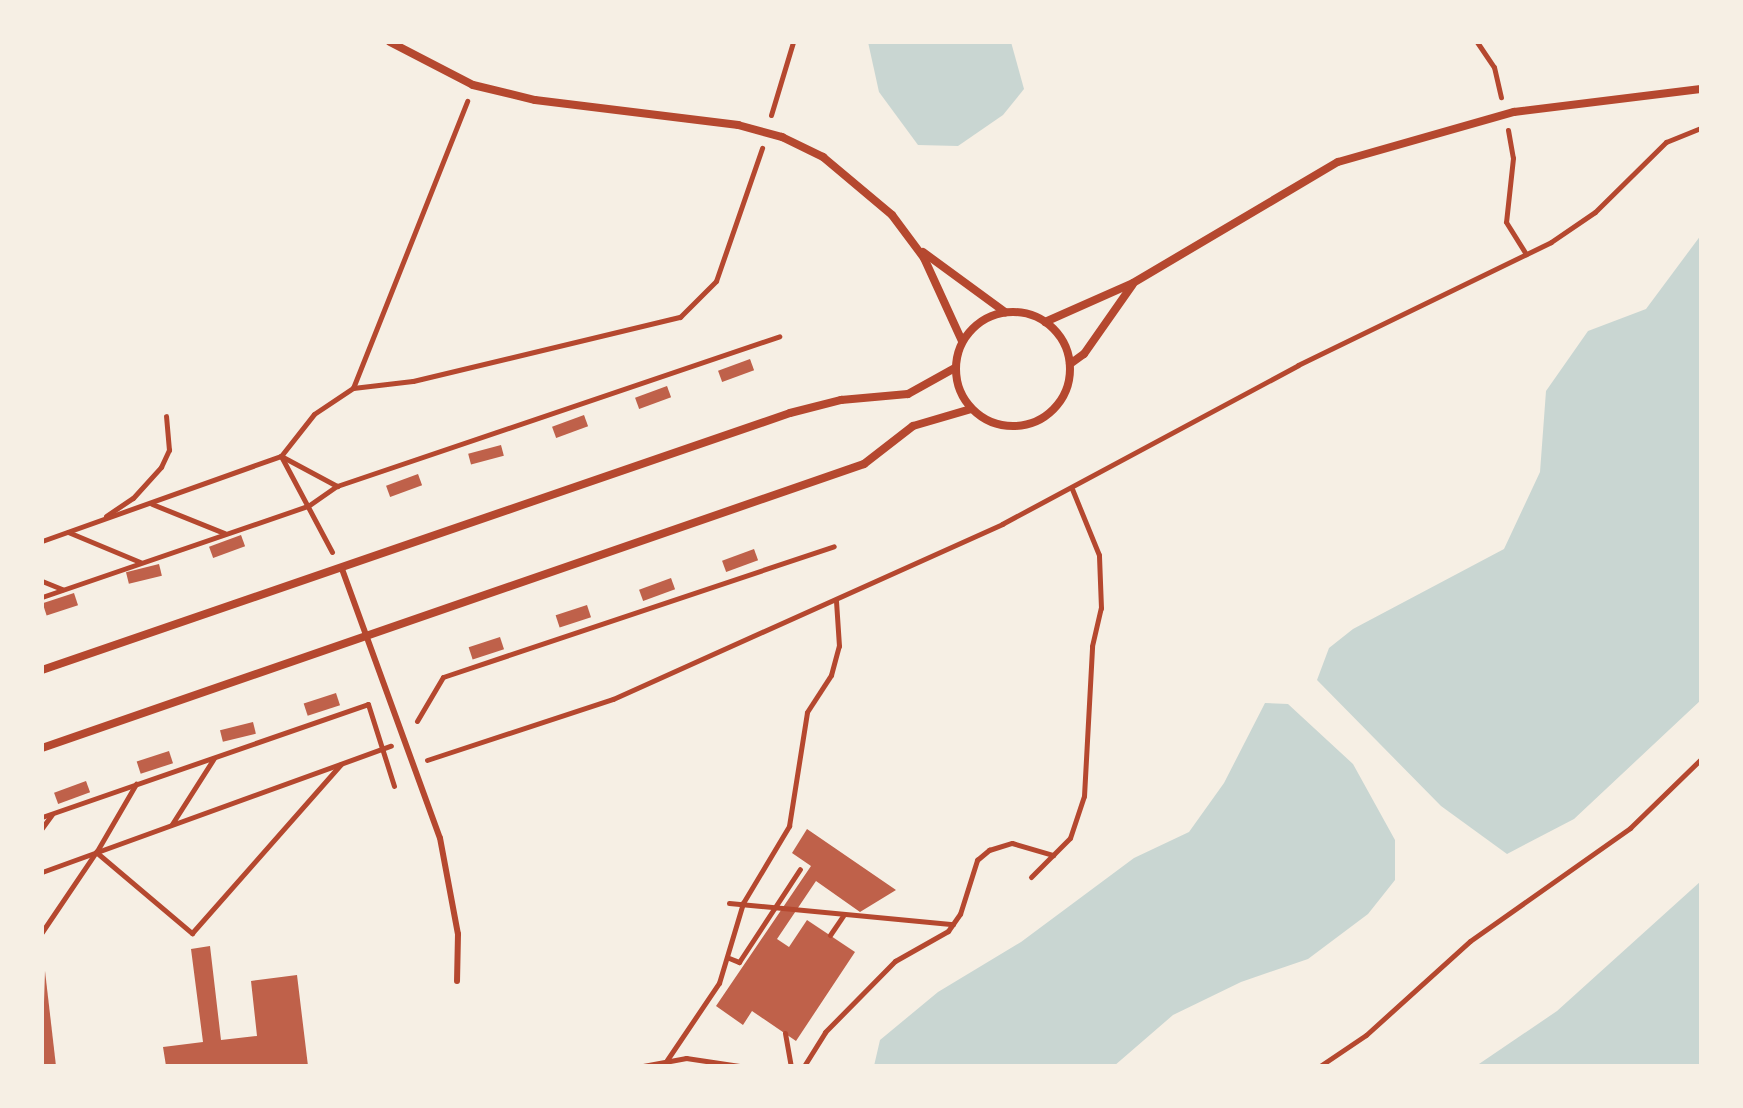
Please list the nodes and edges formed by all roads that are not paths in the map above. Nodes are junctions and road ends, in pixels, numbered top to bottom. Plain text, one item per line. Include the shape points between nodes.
1 (390, 42) edge
2 (1701, 89) edge
3 (916, 247) junction
4 (1133, 283) junction
5 (1005, 312) junction
6 (1045, 322) junction
7 (962, 341) junction
8 (1070, 364) junction
9 (955, 368) junction
10 (971, 409) junction
11 (342, 569) junction
12 (366, 636) junction
13 (42, 670) edge
14 (42, 748) edge
15 (457, 981) dead end

1 - 3 street via 473,85 535,100 766,132 823,157 860,183
2 - 4 street via 1504,114 1338,162
3 - 5 street
3 - 7 street
4 - 6 street
4 - 8 street via 1084,354
5 - 6 street
5 - 7 street via 973,327
6 - 8 street via 1066,348
7 - 9 street
8 - 10 street via 1062,398 1036,422 1002,426
9 - 10 street
9 - 11 street via 908,394 841,400 790,413
10 - 12 street via 913,426 864,464
11 - 12 lane
11 - 13 street
12 - 14 street
12 - 15 lane via 440,838 458,934

